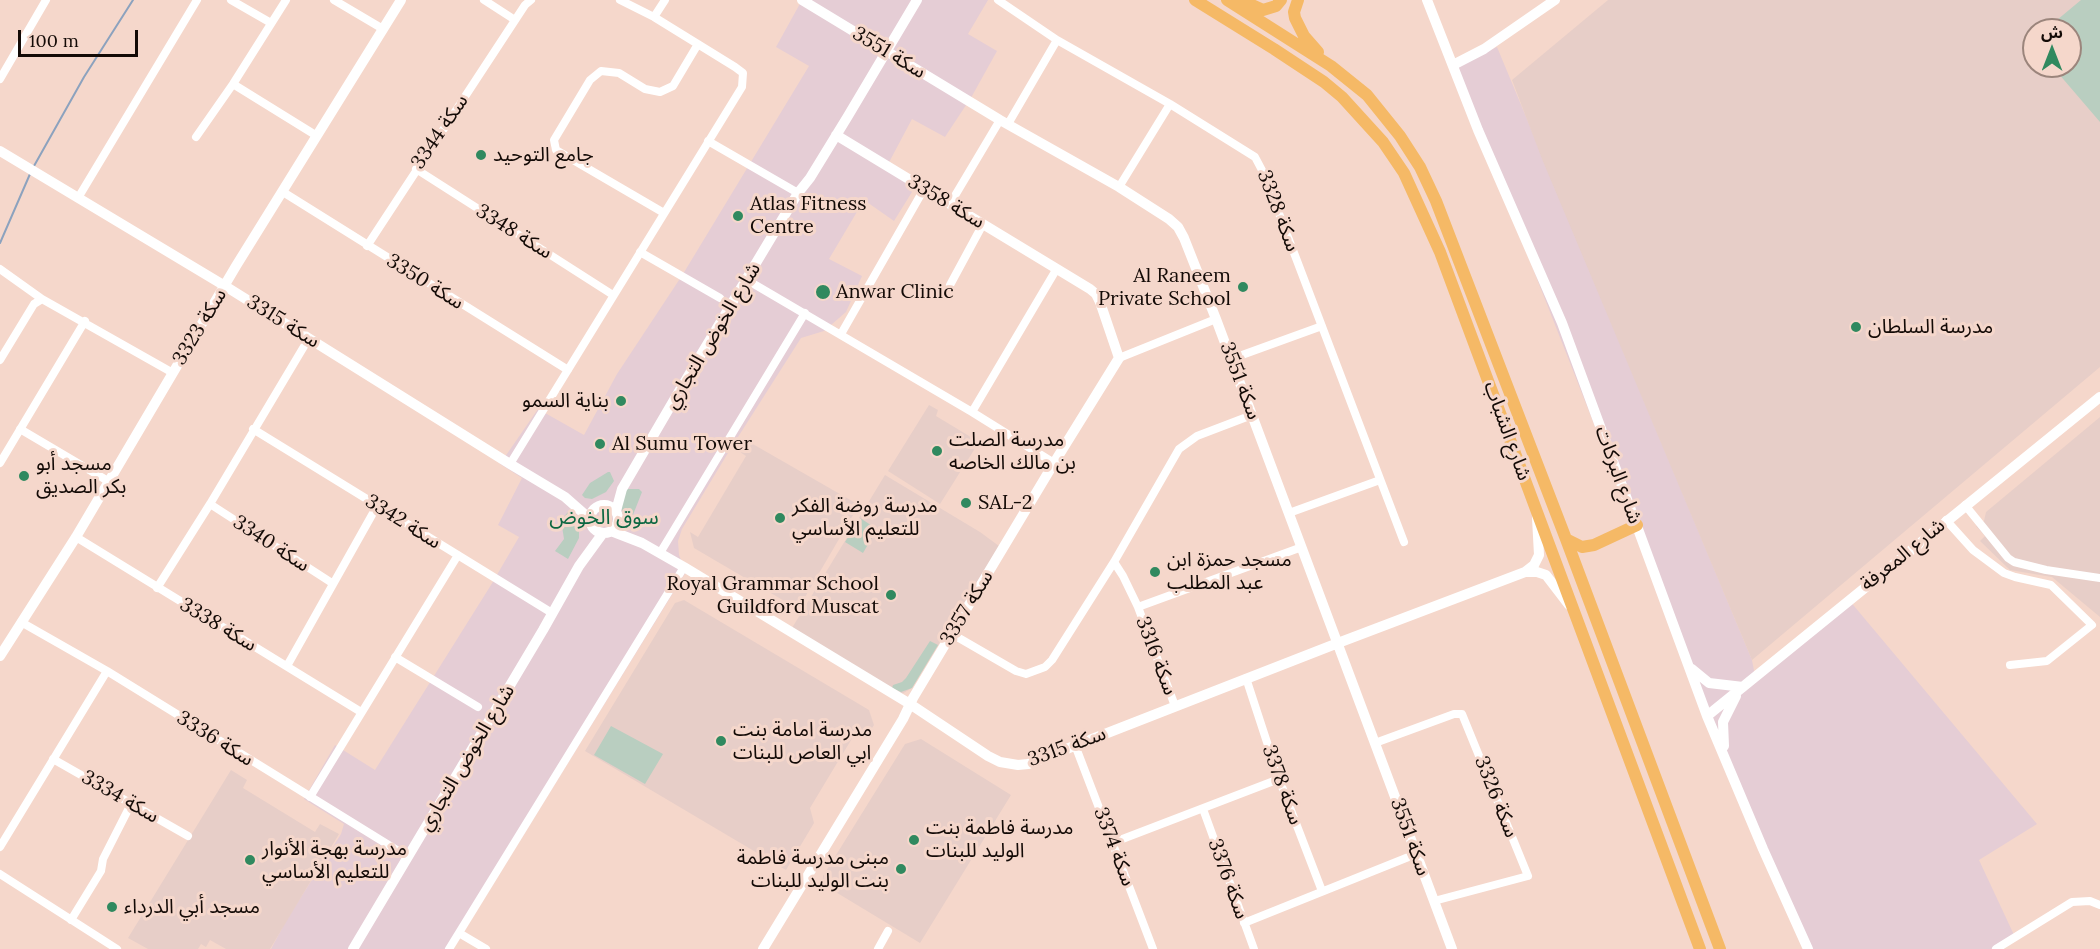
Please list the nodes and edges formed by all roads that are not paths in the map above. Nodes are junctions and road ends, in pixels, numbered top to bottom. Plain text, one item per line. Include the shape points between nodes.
1 (46, 0) edge
2 (197, 0) edge
3 (231, 0) edge
4 (286, 0) edge
5 (334, 0) edge
6 (401, 0) edge
7 (484, 0) edge
8 (531, 0) edge
9 (620, 0) edge
10 (665, 0) edge
11 (802, 0) edge
12 (917, 0) edge
13 (998, 0) edge
14 (1195, 0) edge
15 (1227, 0) edge
16 (1240, 0) edge
17 (1281, 0) edge
18 (1298, 0) edge
19 (1428, 0) edge
20 (1555, 0) edge
21 (654, 17) junction
22 (515, 20) junction
23 (271, 23) junction
24 (383, 29) junction
25 (1057, 40) junction
26 (698, 44) junction
27 (886, 52) junction
28 (1453, 65) junction
29 (1331, 66) junction
30 (0, 79) edge
31 (233, 84) junction
32 (1170, 104) junction
33 (1004, 122) junction
34 (836, 135) junction
35 (317, 136) junction
36 (196, 137) dead end
37 (708, 141) junction
38 (0, 151) edge
39 (416, 169) junction
40 (1119, 188) junction
41 (924, 189) junction
42 (283, 192) junction
43 (798, 193) junction
44 (78, 198) junction
45 (950, 204) junction
46 (664, 213) junction
47 (983, 224) junction
48 (367, 246) junction
49 (640, 252) junction
50 (0, 269) edge
51 (1056, 270) junction
52 (747, 280) junction
53 (950, 285) dead end
54 (225, 286) junction
55 (613, 295) junction
56 (720, 298) dead end
57 (42, 299) junction
58 (805, 313) junction
59 (1216, 319) junction
60 (85, 321) junction
61 (1322, 326) junction
62 (841, 334) junction
63 (309, 338) junction
64 (1119, 358) junction
65 (1231, 359) junction
66 (0, 360) edge
67 (568, 370) junction
68 (173, 373) junction
69 (2100, 397) edge
70 (972, 412) junction
71 (1252, 414) junction
72 (20, 429) junction
73 (254, 429) junction
74 (0, 463) edge
75 (510, 464) junction
76 (1054, 464) junction
77 (1380, 480) junction
78 (108, 481) junction
79 (622, 489) junction
80 (565, 497) junction
81 (210, 504) junction
82 (1965, 505) junction
83 (377, 506) junction
84 (600, 506) junction
85 (1537, 512) junction
86 (1289, 513) junction
87 (617, 515) junction
88 (1946, 520) junction
89 (591, 523) junction
90 (1637, 525) junction
91 (607, 532) junction
92 (76, 537) junction
93 (1566, 539) junction
94 (1404, 542) dead end
95 (642, 543) junction
96 (1594, 545) junction
97 (1302, 547) junction
98 (660, 553) junction
99 (458, 555) junction
100 (1114, 562) junction
101 (579, 566) junction
102 (684, 567) junction
103 (1525, 572) junction
104 (1578, 572) junction
105 (2100, 578) edge
106 (333, 583) junction
107 (157, 588) junction
108 (1138, 607) junction
109 (1573, 610) junction
110 (552, 614) junction
111 (21, 622) junction
112 (952, 634) junction
113 (1338, 643) junction
114 (0, 656) edge
115 (395, 657) junction
116 (2010, 665) dead end
117 (287, 666) junction
118 (1689, 666) junction
119 (107, 671) junction
120 (1246, 678) junction
121 (1743, 687) junction
122 (910, 704) junction
123 (1175, 706) junction
124 (478, 707) dead end
125 (361, 712) junction
126 (1707, 716) junction
127 (1375, 743) junction
128 (1075, 745) junction
129 (1725, 758) junction
130 (53, 759) junction
131 (1279, 779) junction
132 (309, 797) junction
133 (131, 804) junction
134 (1203, 809) junction
135 (188, 836) dead end
136 (1112, 843) junction
137 (0, 847) edge
138 (1416, 854) junction
139 (408, 857) junction
140 (0, 874) edge
141 (1322, 891) junction
142 (1434, 901) junction
143 (2100, 904) edge
144 (71, 920) junction
145 (1244, 923) junction
146 (888, 931) dead end
147 (459, 933) junction
148 (1448, 948) edge
149 (117, 949) edge
150 (352, 949) edge
151 (450, 949) edge
152 (486, 949) edge
153 (763, 949) edge
154 (878, 949) edge
155 (1153, 949) edge
156 (1254, 949) edge
157 (1700, 949) edge
158 (1720, 949) edge
159 (1808, 949) edge
160 (1997, 949) edge

1 - 30 street
2 - 44 street
3 - 23 street
4 - 23 street
5 - 24 street
6 - 24 street, سكة 3323
7 - 22 street
8 - 22 street, سكة 3344
9 - 21 street
10 - 21 street
11 - 27 street, سكة 3551
12 - 27 street, شارع الخوض التجاري
13 - 25 street, سكة 3328
14 - 85 main road, شارع الشباب via 1342,97 1383,142 1404,173 1440,252
15 - 29 main road, شارع الشباب
16 - 17 main road via 1263,10
18 - 29 main road via 1294,12 1304,36
19 - 28 street, شارع البركات
20 - 28 street via 1484,49
21 - 26 street
22 - 39 street, سكة 3344
23 - 31 street
24 - 35 street, سكة 3323
25 - 32 street, سكة 3328
25 - 33 street
26 - 37 street via 743,73 742,87
26 - 46 street via 673,86 660,92 645,89 619,73 601,71 590,80 554,140 556,150
27 - 33 street, سكة 3551
27 - 34 street, شارع الخوض التجاري
28 - 90 street, شارع البركات via 1562,323
29 - 93 main road, شارع الشباب via 1367,95 1420,167
31 - 35 street
31 - 36 street
32 - 40 street
32 - 61 street, سكة 3328 via 1251,154 1259,163
33 - 40 street, سكة 3551
33 - 45 street
34 - 41 street, سكة 3358
34 - 43 street, شارع الخوض التجاري
35 - 42 street, سكة 3323
37 - 43 street
37 - 46 street
38 - 44 street, سكة 3315
39 - 48 street, سكة 3344
39 - 55 street, سكة 3348
40 - 59 street, سكة 3551 via 1178,227
41 - 45 street, سكة 3358
41 - 62 street
42 - 48 street, سكة 3350
42 - 54 street, سكة 3323
43 - 52 street, شارع الخوض التجاري
44 - 54 street, سكة 3315
45 - 47 street, سكة 3358
46 - 49 street
47 - 51 street, سكة 3358
47 - 53 street
48 - 67 street, سكة 3350
49 - 55 street
49 - 56 street
50 - 57 street
51 - 64 street, سكة 3358 via 1096,294
51 - 70 street
52 - 58 street
52 - 79 street, شارع الخوض التجاري
54 - 63 street, سكة 3315
54 - 68 street, سكة 3323
55 - 67 street
57 - 60 street
57 - 66 street via 34,304
58 - 62 street
58 - 98 street
59 - 64 street
59 - 65 street, سكة 3551
60 - 68 street
60 - 72 street
61 - 65 street
61 - 77 street, سكة 3328
62 - 70 street
63 - 73 street
63 - 75 street, سكة 3315
64 - 76 street, سكة 3357
65 - 71 street, سكة 3551
67 - 75 street
68 - 78 street, سكة 3323
69 - 82 street, شارع المعرفة
70 - 76 street
71 - 86 street, سكة 3551
71 - 100 street via 1197,436 1179,449
72 - 74 street
72 - 78 street
73 - 81 street
73 - 83 street, سكة 3342
75 - 80 street, سكة 3315
76 - 112 street, سكة 3357
77 - 86 street
77 - 94 street, سكة 3328
78 - 92 street, سكة 3323
79 - 84 street, شارع الخوض التجاري
79 - 87 street, شارع الخوض التجاري
80 - 84 street, سكة 3315
80 - 89 street, سكة 3315
81 - 106 street, سكة 3340
81 - 107 street
82 - 88 street, شارع المعرفة
82 - 105 street via 2014,562
83 - 99 street, سكة 3342
83 - 106 street
84 - 87 street, سكة 3315
84 - 89 street, شارع الخوض التجاري
85 - 103 street via 1539,555
85 - 109 main road, شارع الشباب
86 - 97 street, سكة 3551
87 - 91 street, شارع الخوض التجاري via 615,528
87 - 95 street, سكة 3315
88 - 116 street via 1973,550 2004,573 2051,585 2091,625 2047,661
88 - 121 street, شارع المعرفة
89 - 91 street, سكة 3315
89 - 101 street, شارع الخوض التجاري
90 - 96 main road
90 - 118 street, شارع البركات
91 - 95 street, سكة 3315
91 - 101 street, شارع الخوض التجاري
92 - 107 street, سكة 3338
92 - 111 street, سكة 3323
93 - 96 main road via 1582,547
93 - 104 main road, شارع الشباب
95 - 98 street, سكة 3315
96 - 104 main road via 1584,555
97 - 108 street, سكة 3316
97 - 113 street, سكة 3551
98 - 102 street, سكة 3315
99 - 110 street, سكة 3342
99 - 115 street
100 - 108 street, سكة 3316
100 - 112 street via 1045,667 1026,674 1016,671
101 - 110 street, شارع الخوض التجاري
102 - 122 street, سكة 3315
102 - 147 street
103 - 109 street via 1546,575
103 - 113 street, سكة 3315
104 - 158 main road, شارع الشباب
106 - 117 street
107 - 117 street, سكة 3338
108 - 123 street, سكة 3316
109 - 157 main road, شارع الشباب
110 - 139 street, شارع الخوض التجاري
111 - 114 street, سكة 3323
111 - 119 street, سكة 3336
112 - 122 street, سكة 3357
113 - 120 street, سكة 3315
113 - 127 street, سكة 3551
115 - 124 street
115 - 125 street
117 - 125 street, سكة 3338
118 - 121 street via 1709,683
118 - 126 street, شارع البركات
119 - 130 street
119 - 132 street, سكة 3336
120 - 123 street, سكة 3315
120 - 131 street, سكة 3378
121 - 126 street, شارع المعرفة
121 - 129 street via 1725,714
122 - 128 street, سكة 3315 via 988,756 1010,764 1028,764
122 - 153 street, سكة 3357
123 - 128 street, سكة 3315
125 - 132 street
126 - 129 street, شارع البركات
127 - 138 street, سكة 3551
127 - 142 street, سكة 3326 via 1462,714 1527,876
128 - 136 street, سكة 3374
129 - 159 street, شارع البركات
130 - 133 street, سكة 3334
130 - 137 street
131 - 134 street
131 - 141 street, سكة 3378
132 - 139 street, سكة 3336
133 - 135 street, سكة 3334
133 - 144 street via 103,859 101,871
134 - 136 street
134 - 145 street, سكة 3376
136 - 155 street, سكة 3374
138 - 141 street
138 - 142 street, سكة 3551
139 - 150 street, شارع الخوض التجاري
140 - 144 street
141 - 145 street
142 - 148 street, سكة 3551
143 - 160 street via 2072,902
144 - 149 street
145 - 156 street, سكة 3376
146 - 154 street
147 - 151 street
147 - 152 street

